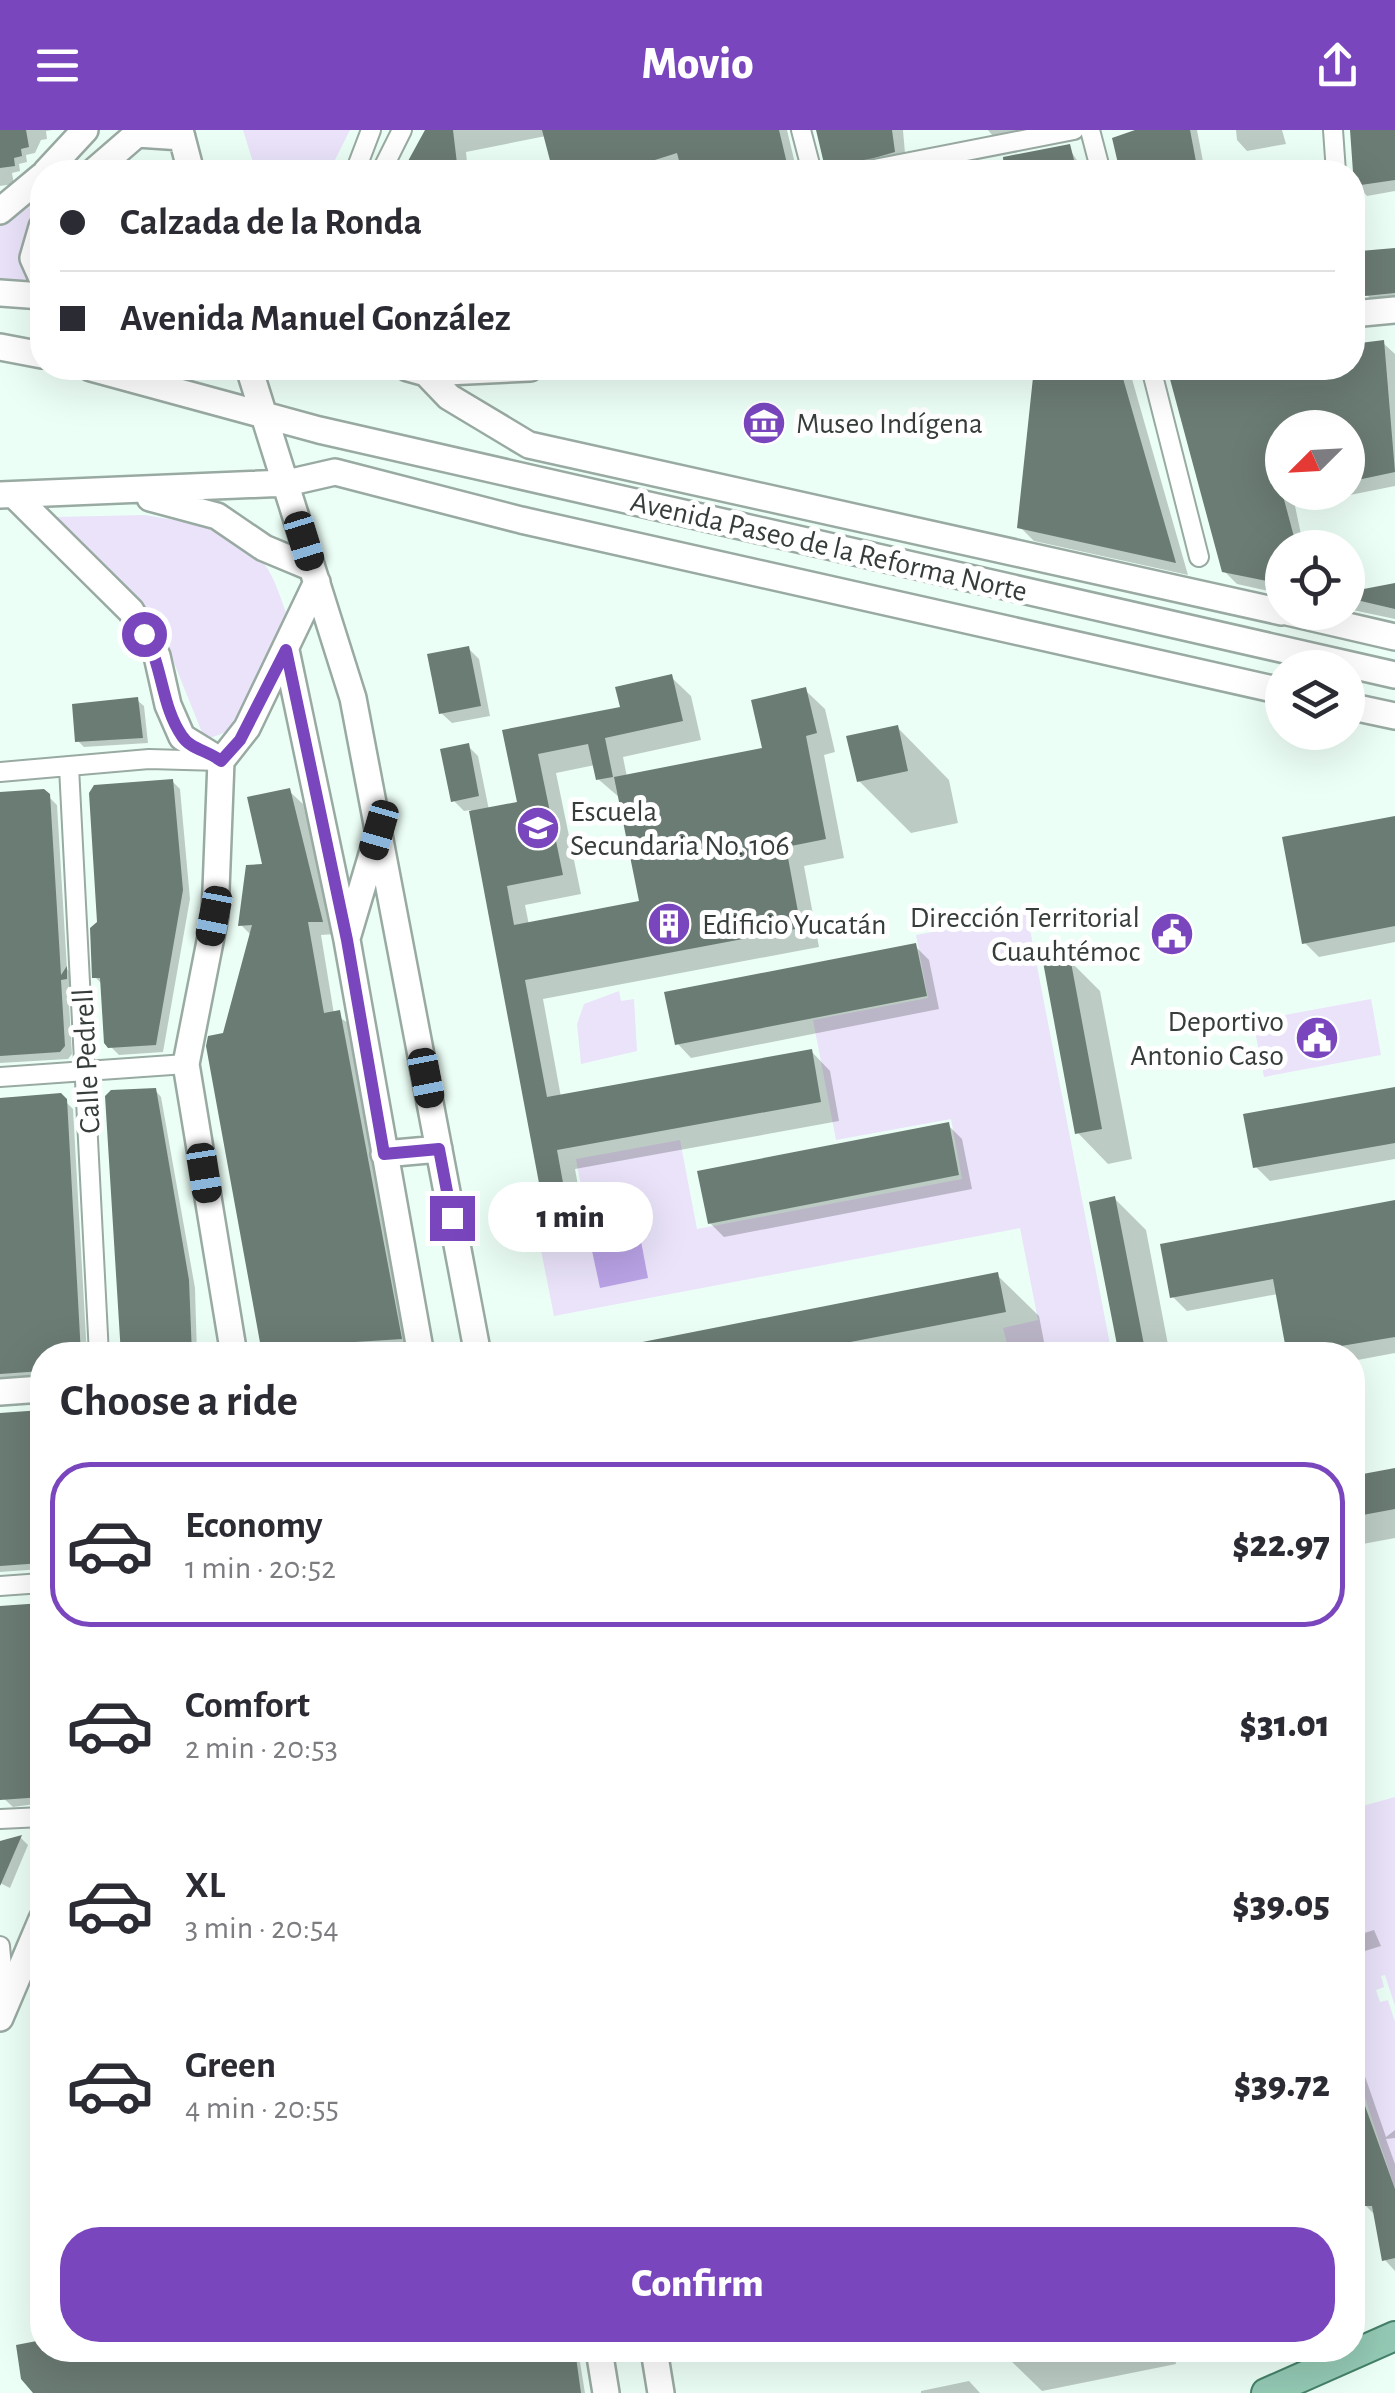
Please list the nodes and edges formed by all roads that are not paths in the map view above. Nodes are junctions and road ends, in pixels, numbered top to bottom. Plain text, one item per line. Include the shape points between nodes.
1 (85, 130) edge
2 (370, 130) edge
3 (402, 130) edge
4 (801, 130) edge
5 (1074, 130) edge
6 (1090, 130) edge
7 (1333, 130) edge
8 (181, 133) edge
9 (57, 160) edge
10 (108, 160) edge
11 (189, 160) edge
12 (359, 160) edge
13 (387, 160) edge
14 (809, 160) edge
15 (920, 160) edge
16 (1099, 160) edge
17 (1335, 160) edge
18 (30, 185) edge
19 (0, 210) edge
20 (0, 293) edge
21 (30, 295) edge
22 (1395, 310) edge
23 (1365, 313) edge
24 (3, 347) edge
25 (30, 353) edge
26 (136, 380) edge
27 (252, 380) edge
28 (433, 380) edge
29 (1155, 380) edge
30 (264, 414) junction
31 (287, 483) junction
32 (131, 492) junction
33 (7, 495) edge
34 (1198, 557) dead end
35 (314, 575) junction
36 (1265, 608) edge
37 (1365, 630) edge
38 (1395, 636) edge
39 (286, 650) junction
40 (1395, 675) edge
41 (1265, 687) edge
42 (1365, 710) edge
43 (1395, 716) edge
44 (221, 761) junction
45 (69, 767) junction
46 (0, 772) edge
47 (379, 830) junction
48 (347, 940) junction
49 (186, 1064) junction
50 (87, 1071) junction
51 (0, 1077) edge
52 (439, 1149) junction
53 (384, 1154) junction
54 (98, 1342) edge
55 (232, 1342) edge
56 (419, 1342) edge
57 (476, 1342) edge
58 (30, 1390) edge
59 (0, 1392) edge
60 (30, 1584) edge
61 (0, 1586) edge
62 (30, 1817) edge
63 (0, 1818) edge
64 (0, 1946) edge
65 (30, 1947) edge
66 (3, 2011) edge
67 (1395, 2336) edge
68 (1365, 2349) edge
69 (600, 2362) edge
70 (656, 2362) edge
71 (1336, 2362) edge
72 (606, 2393) edge
73 (661, 2393) edge
74 (1266, 2393) edge

1 - 9 main road
2 - 12 street
3 - 13 street
4 - 14 street
5 - 15 street
6 - 16 street
7 - 17 street
8 - 10 main road via 137,134
8 - 11 main road
18 - 19 main road
20 - 21 main road
22 - 23 main road
24 - 25 main road
26 - 30 main road, Avenida Paseo de la Reforma Norte
27 - 30 main road
28 - 36 main road, Avenida Paseo de la Reforma Norte via 529,445
29 - 34 street
30 - 31 main road
30 - 40 main road, Avenida Paseo de la Reforma Norte
31 - 32 main road, Avenida Paseo de la Reforma Norte
31 - 35 main road
31 - 41 main road, Avenida Paseo de la Reforma Norte via 335,472
32 - 33 main road, Avenida Paseo de la Reforma Norte
32 - 35 main road via 216,516
33 - 44 main road via 131,612 157,656 182,737
35 - 39 main road
35 - 47 main road via 353,698
37 - 38 main road, Avenida Paseo de la Reforma Norte
39 - 44 main road via 240,740
39 - 48 main road
42 - 43 main road
44 - 45 street via 149,758
44 - 49 main road via 214,916
45 - 46 street
45 - 50 street, Calle Pedrell
47 - 48 main road
47 - 52 main road
48 - 53 main road
49 - 50 street
49 - 55 main road
50 - 51 street
50 - 54 street, Calle Pedrell
52 - 53 main road
52 - 57 main road
53 - 56 main road
58 - 59 main road
60 - 61 street
62 - 63 street
64 - 66 street
65 - 66 main road
67 - 68 main road
69 - 72 main road
70 - 73 main road
71 - 74 main road

